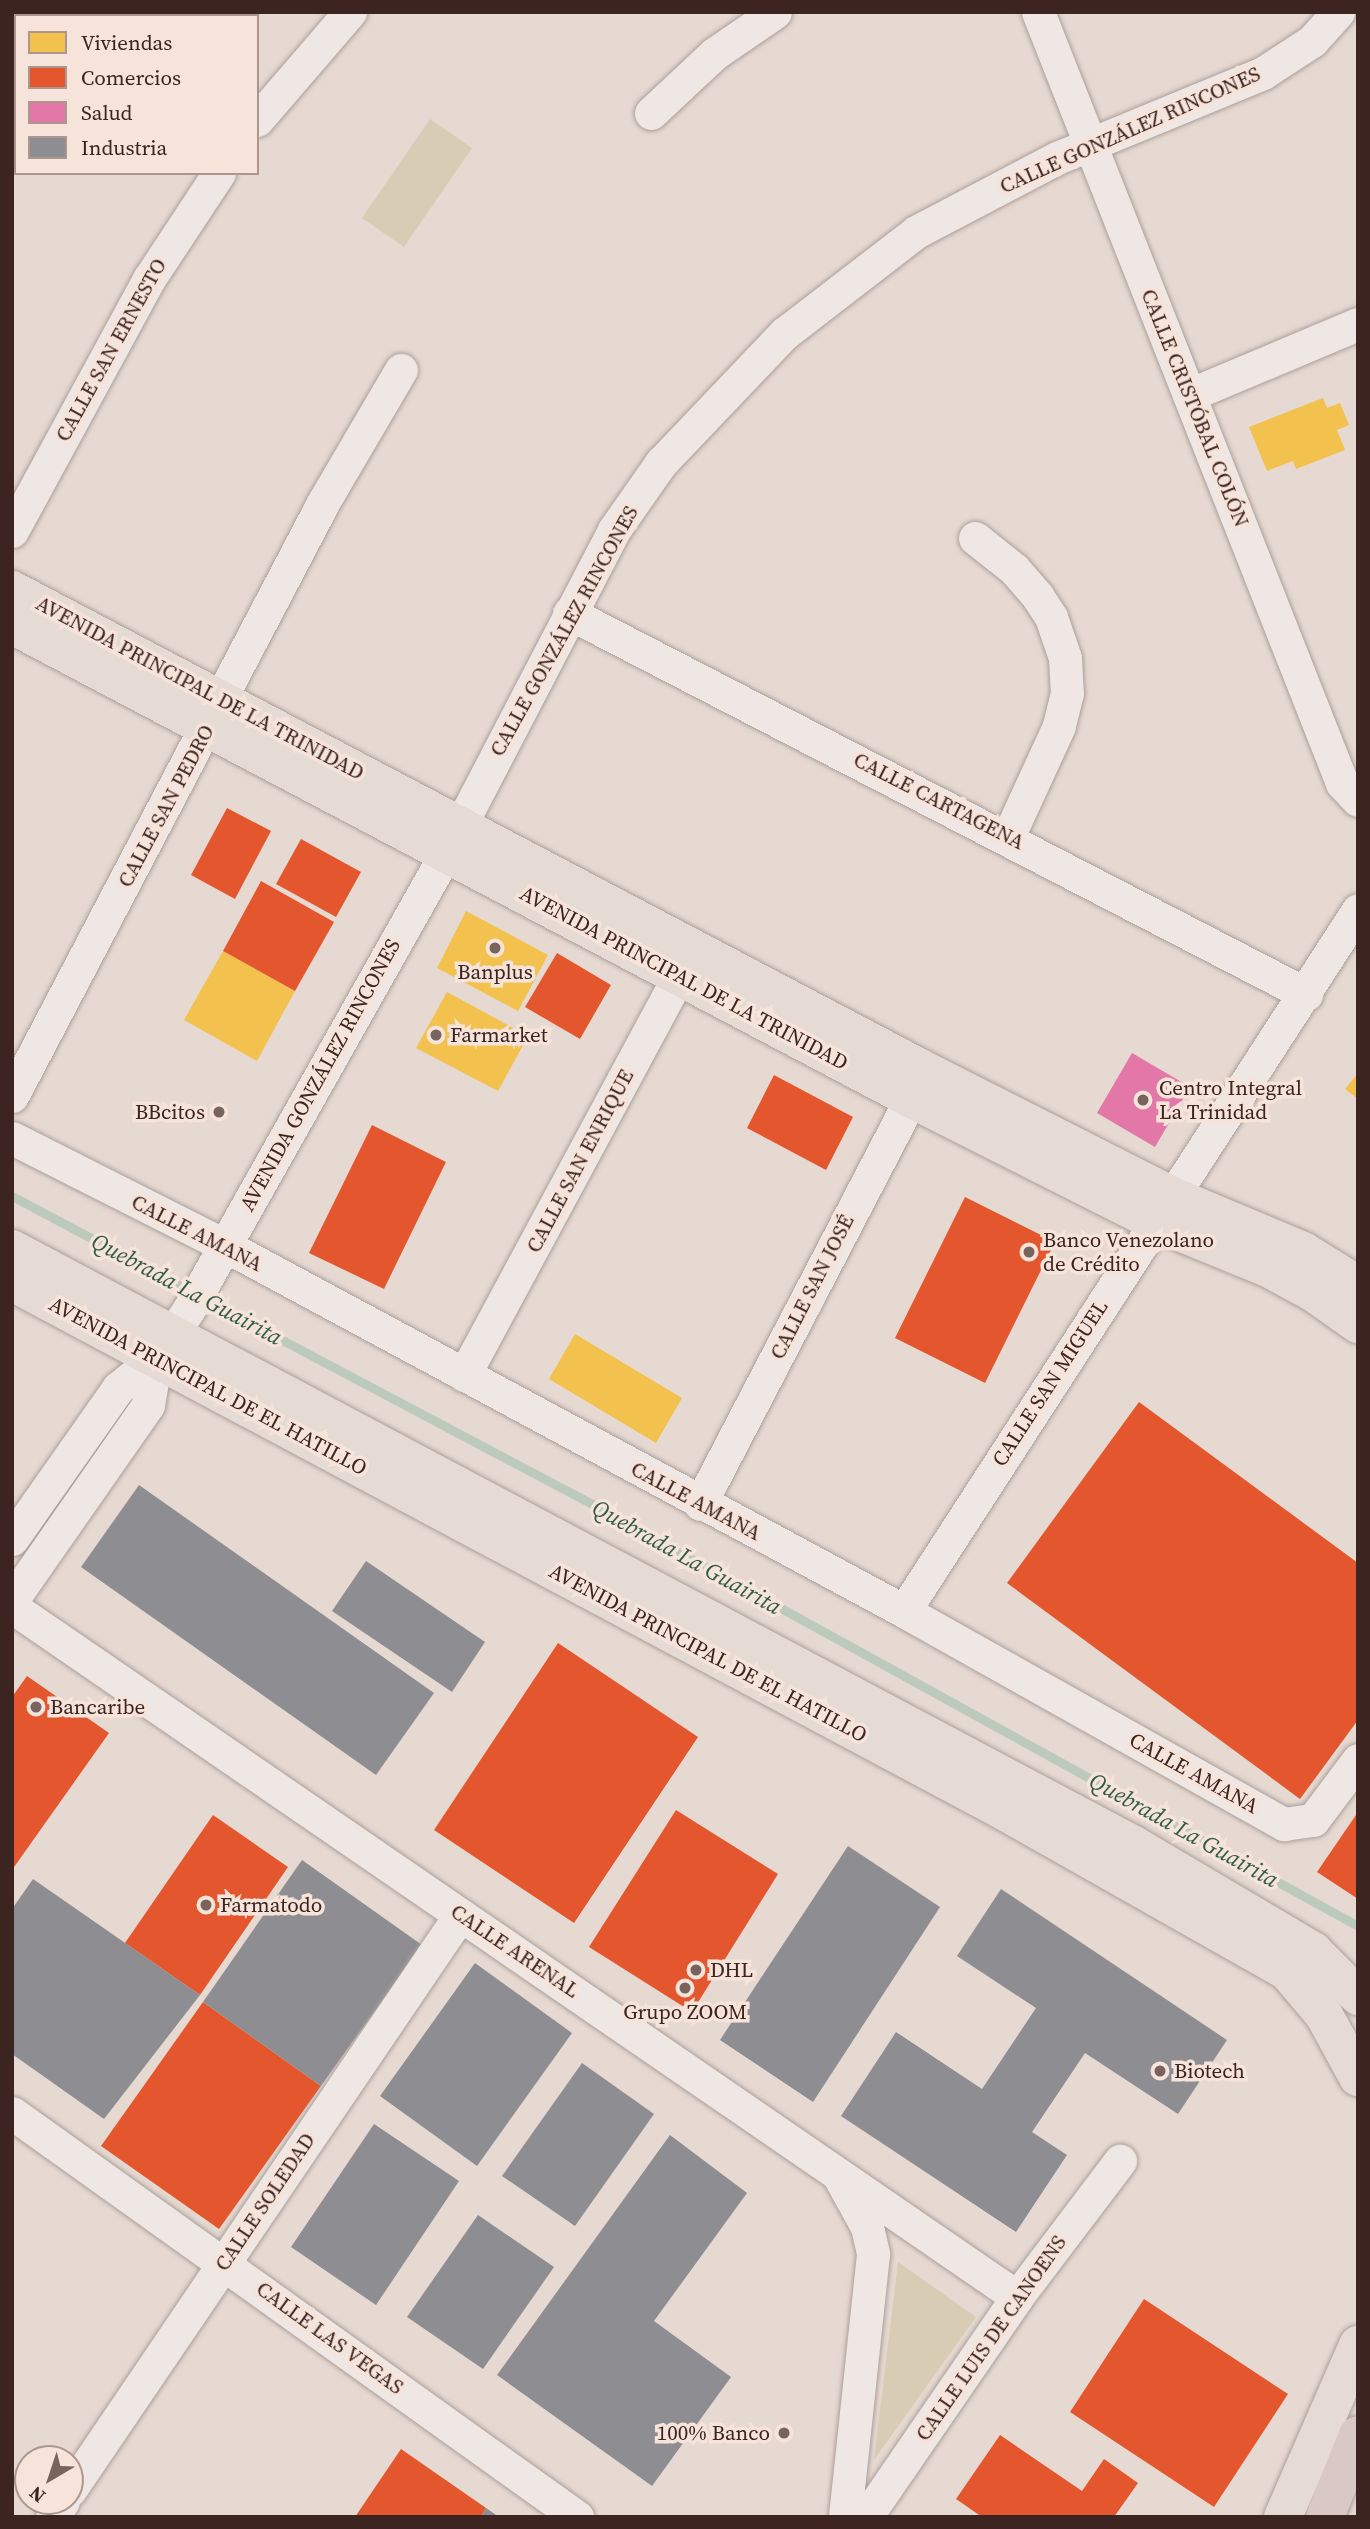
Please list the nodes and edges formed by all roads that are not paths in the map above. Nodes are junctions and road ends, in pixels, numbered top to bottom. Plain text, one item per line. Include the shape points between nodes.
1 (350, 12) edge
2 (775, 12) edge
3 (1038, 12) edge
4 (1338, 12) edge
5 (267, 87) edge
6 (259, 113) edge
7 (651, 113) dead end
8 (1089, 144) junction
9 (218, 175) edge
10 (1358, 324) edge
11 (401, 370) dead end
12 (1189, 395) junction
13 (12, 531) edge
14 (975, 538) dead end
15 (12, 590) edge
16 (569, 613) junction
17 (12, 625) edge
18 (215, 713) junction
19 (1358, 800) edge
20 (1007, 836) junction
21 (453, 839) junction
22 (1358, 910) edge
23 (687, 960) junction
24 (1306, 994) junction
25 (918, 1084) junction
26 (12, 1096) edge
27 (12, 1138) edge
28 (1163, 1209) junction
29 (223, 1247) junction
30 (12, 1249) edge
31 (12, 1282) edge
32 (1358, 1285) edge
33 (1358, 1324) edge
34 (173, 1333) junction
35 (464, 1375) junction
36 (699, 1504) junction
37 (12, 1539) edge
38 (12, 1600) edge
39 (12, 1607) edge
40 (904, 1611) junction
41 (1358, 1760) edge
42 (460, 1915) junction
43 (1312, 1951) junction
44 (1358, 1967) edge
45 (1358, 1996) edge
46 (1358, 2077) edge
47 (12, 2113) edge
48 (1120, 2161) dead end
49 (835, 2171) junction
50 (225, 2261) junction
51 (1017, 2297) junction
52 (1358, 2345) edge
53 (1358, 2435) edge
54 (84, 2469) edge
55 (578, 2517) edge
56 (845, 2517) edge
57 (866, 2517) edge
58 (1283, 2517) edge
59 (1325, 2517) edge

1 - 5 street
2 - 7 street via 714,54
3 - 8 street, CALLE CRISTÓBAL COLÓN
4 - 8 street, CALLE GONZÁLEZ RINCONES via 1312,41 1263,73
5 - 6 street
8 - 12 street, CALLE CRISTÓBAL COLÓN
8 - 16 street, CALLE GONZÁLEZ RINCONES via 916,232 785,333 661,463 614,530
9 - 13 street, CALLE SAN ERNESTO via 149,279
10 - 12 street
11 - 18 street, CALLE SAN PEDRO via 324,501
12 - 19 street, CALLE CRISTÓBAL COLÓN via 1342,783
14 - 20 street via 1014,569 1038,597 1051,617 1065,658 1067,693 1059,726
15 - 18 main road, AVENIDA PRINCIPAL DE LA TRINIDAD
16 - 20 street, CALLE CARTAGENA
16 - 21 street, CALLE GONZÁLEZ RINCONES
17 - 18 main road, AVENIDA PRINCIPAL DE LA TRINIDAD
18 - 21 main road, AVENIDA PRINCIPAL DE LA TRINIDAD
18 - 26 street, CALLE SAN PEDRO
20 - 24 street, CALLE CARTAGENA
21 - 23 main road, AVENIDA PRINCIPAL DE LA TRINIDAD
21 - 29 street, AVENIDA GONZÁLEZ RINCONES
22 - 24 street, CALLE SAN MIGUEL
23 - 25 main road, AVENIDA PRINCIPAL DE LA TRINIDAD
23 - 35 street, CALLE SAN ENRIQUE
24 - 28 street, CALLE SAN MIGUEL
25 - 28 main road, AVENIDA PRINCIPAL DE LA TRINIDAD
25 - 36 street, CALLE SAN JOSÉ
27 - 29 street, CALLE AMANA
28 - 32 main road, AVENIDA PRINCIPAL DE LA TRINIDAD via 1303,1251
28 - 33 main road, AVENIDA PRINCIPAL DE LA TRINIDAD via 1314,1293
28 - 40 street, CALLE SAN MIGUEL
29 - 34 street, AVENIDA GONZÁLEZ RINCONES
29 - 35 street, CALLE AMANA
30 - 34 main road, AVENIDA PRINCIPAL DE EL HATILLO
31 - 34 main road, AVENIDA PRINCIPAL DE EL HATILLO
34 - 37 street, AVENIDA GONZÁLEZ RINCONES via 118,1388
34 - 38 street, AVENIDA GONZÁLEZ RINCONES via 148,1405
34 - 43 main road, AVENIDA PRINCIPAL DE EL HATILLO via 1135,1845
34 - 46 main road, AVENIDA PRINCIPAL DE EL HATILLO via 1287,1971 1324,2015
35 - 36 street, CALLE AMANA
36 - 40 street, CALLE AMANA
39 - 42 street, CALLE ARENAL
40 - 41 street, CALLE AMANA via 1284,1824 1313,1820
42 - 49 street, CALLE ARENAL
42 - 50 street, CALLE SOLEDAD
43 - 44 main road
43 - 45 main road, AVENIDA PRINCIPAL DE EL HATILLO
47 - 50 street, CALLE LAS VEGAS
48 - 51 street, CALLE LUIS DE CANOENS
49 - 51 street, CALLE ARENAL
49 - 56 street via 867,2227 873,2255
50 - 54 street, CALLE SOLEDAD
50 - 55 street, CALLE LAS VEGAS
51 - 57 street, CALLE LUIS DE CANOENS
52 - 58 main road
53 - 59 highway

